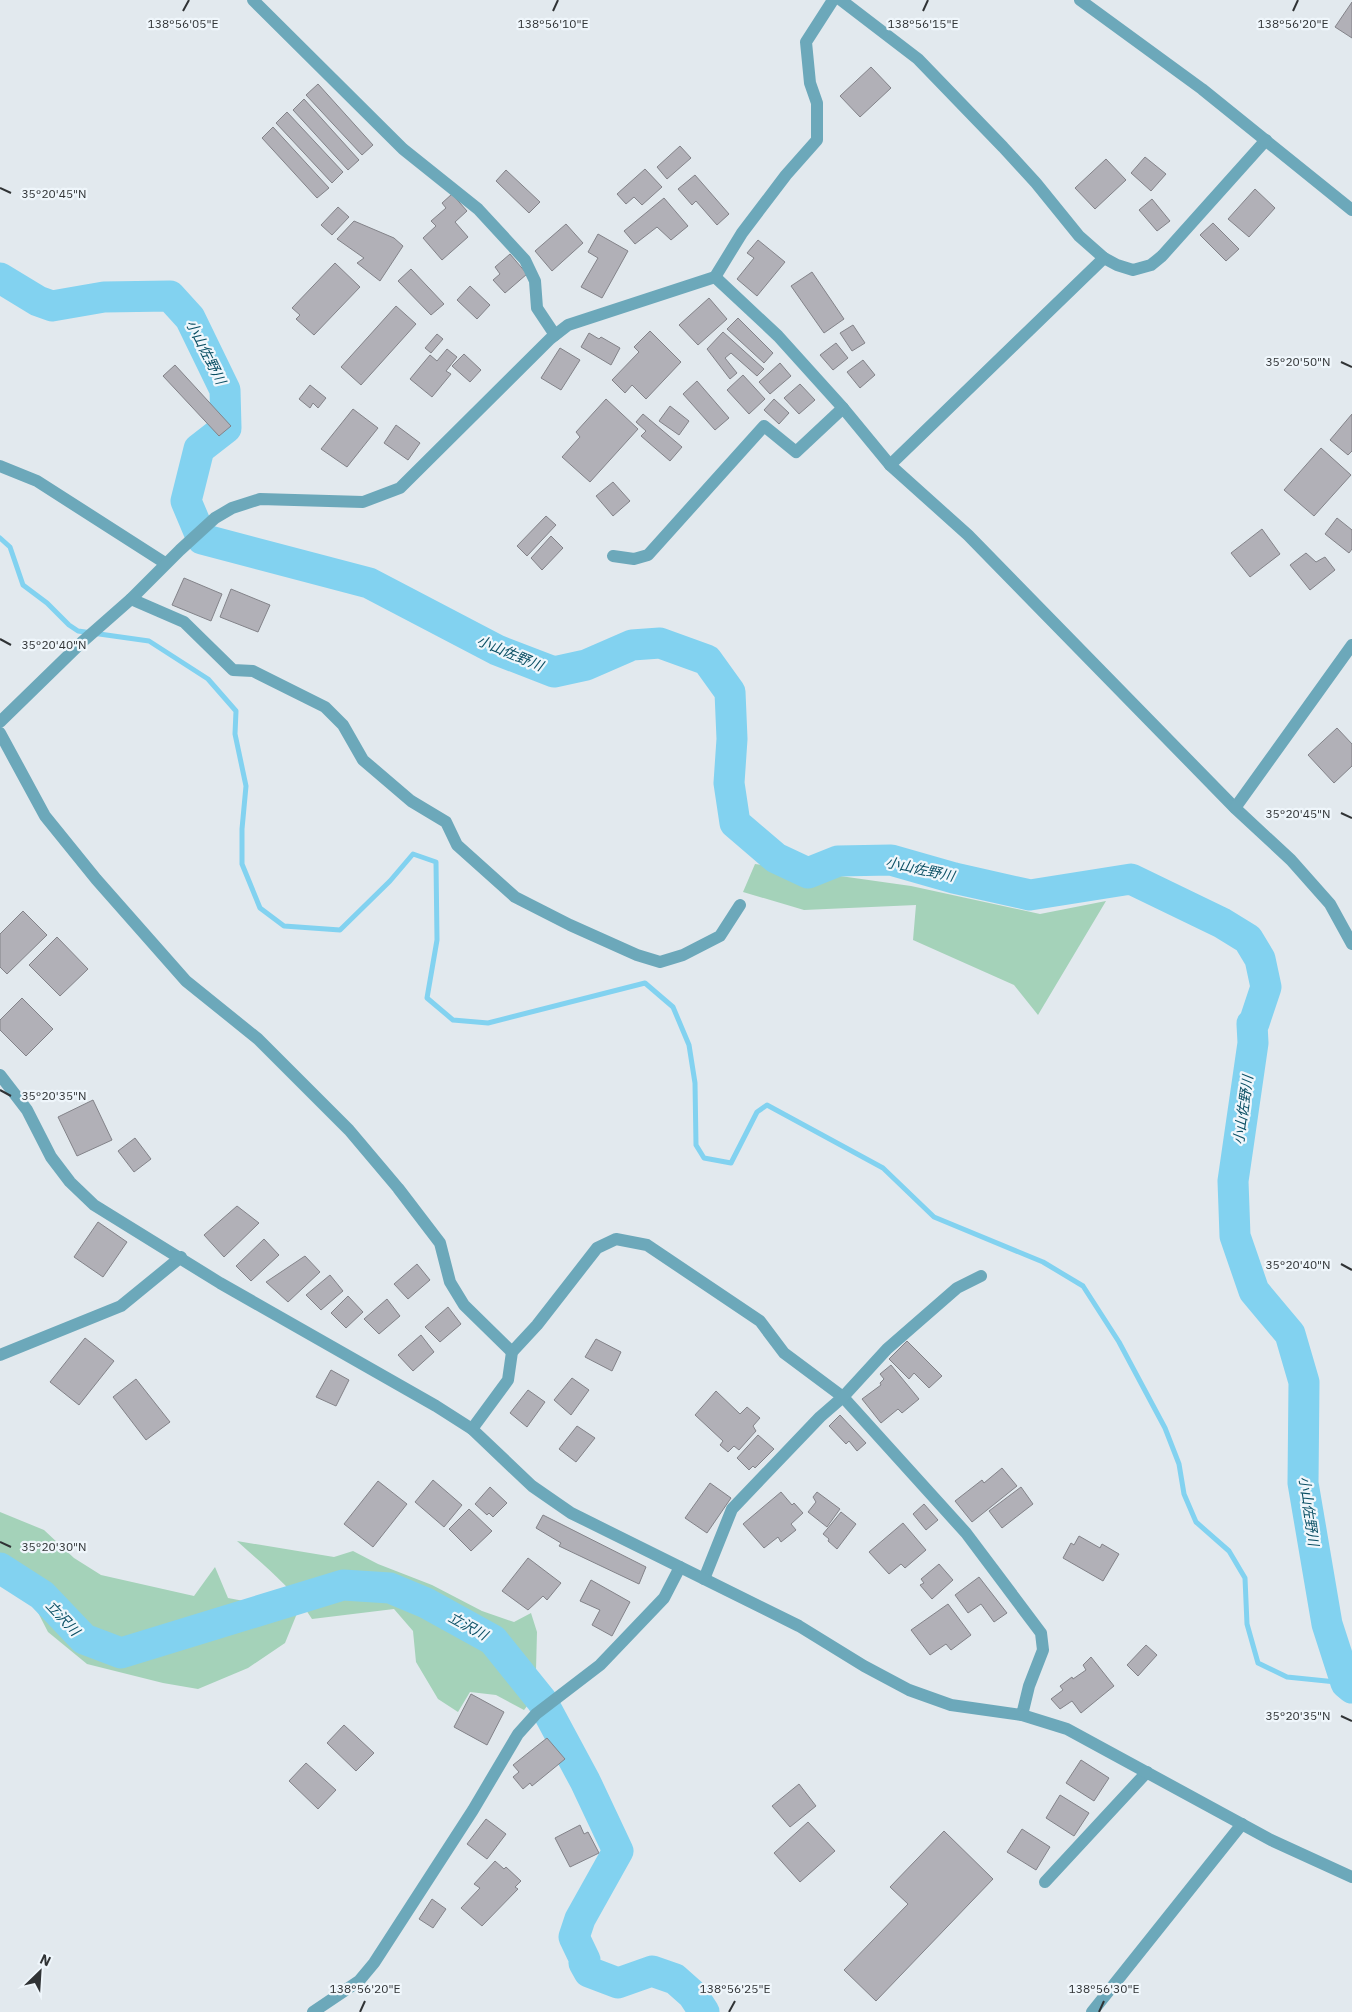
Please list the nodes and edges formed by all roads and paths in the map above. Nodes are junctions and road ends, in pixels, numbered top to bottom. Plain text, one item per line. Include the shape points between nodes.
1 (253, 0) edge
2 (833, 0) edge
3 (841, 0) edge
4 (1080, 0) edge
5 (1266, 140) junction
6 (1352, 210) edge
7 (1104, 258) junction
8 (715, 277) junction
9 (555, 335) junction
10 (843, 408) junction
11 (890, 465) junction
12 (0, 466) edge
13 (613, 556) dead end
14 (165, 564) junction
15 (131, 599) junction
16 (1352, 645) edge
17 (0, 722) edge
18 (0, 733) edge
19 (1235, 808) junction
20 (740, 905) dead end
21 (1352, 944) edge
22 (0, 1075) edge
23 (181, 1257) junction
24 (981, 1276) dead end
25 (512, 1352) junction
26 (0, 1355) edge
27 (843, 1397) junction
28 (472, 1429) junction
29 (680, 1567) junction
30 (704, 1579) junction
31 (1022, 1715) junction
32 (1147, 1772) junction
33 (1242, 1824) junction
34 (1352, 1877) edge
35 (1045, 1882) dead end
36 (322, 2010) edge
37 (1092, 2012) edge

1 - 9 street via 403,149 478,209 525,260 535,281 537,308
2 - 8 street via 806,42 810,83 817,103 817,140 742,233
3 - 7 street via 918,59 1016,161 1079,236
4 - 5 street
5 - 6 street
5 - 7 street via 1151,265 1133,270
7 - 11 street
8 - 9 street via 568,325
8 - 10 street via 778,336
9 - 14 street via 400,488 363,502 260,499 232,508 215,518
10 - 11 street
10 - 13 street via 796,452 764,426 648,556 634,559
11 - 19 street via 968,535
12 - 14 street via 37,481
14 - 15 street
15 - 17 street
15 - 20 street via 184,622 233,670 253,671 325,707 342,725 364,760 411,801 446,822 457,845 515,897 637,956 660,962 683,955 720,936
16 - 19 street
18 - 25 street via 45,816 96,880 186,981 258,1039 349,1130 440,1243 450,1282 464,1305
19 - 21 street via 1291,860 1330,904
22 - 23 street via 27,1110 51,1157 70,1182 94,1205
23 - 26 street via 121,1306
23 - 28 street via 220,1283
24 - 27 street via 957,1288 887,1349
25 - 27 street via 597,1248 616,1239 647,1244 760,1321 784,1353
25 - 28 street via 508,1380
27 - 30 street via 732,1509
27 - 31 street via 966,1533 1041,1633 1043,1650 1028,1686
28 - 29 street via 532,1486 571,1513
29 - 30 street
29 - 36 street via 664,1598 600,1665 536,1714 518,1734 374,1963 359,1981
30 - 31 street via 799,1626 908,1690 951,1705
31 - 32 street via 1067,1729
32 - 33 street
32 - 35 street
33 - 34 street
33 - 37 street

